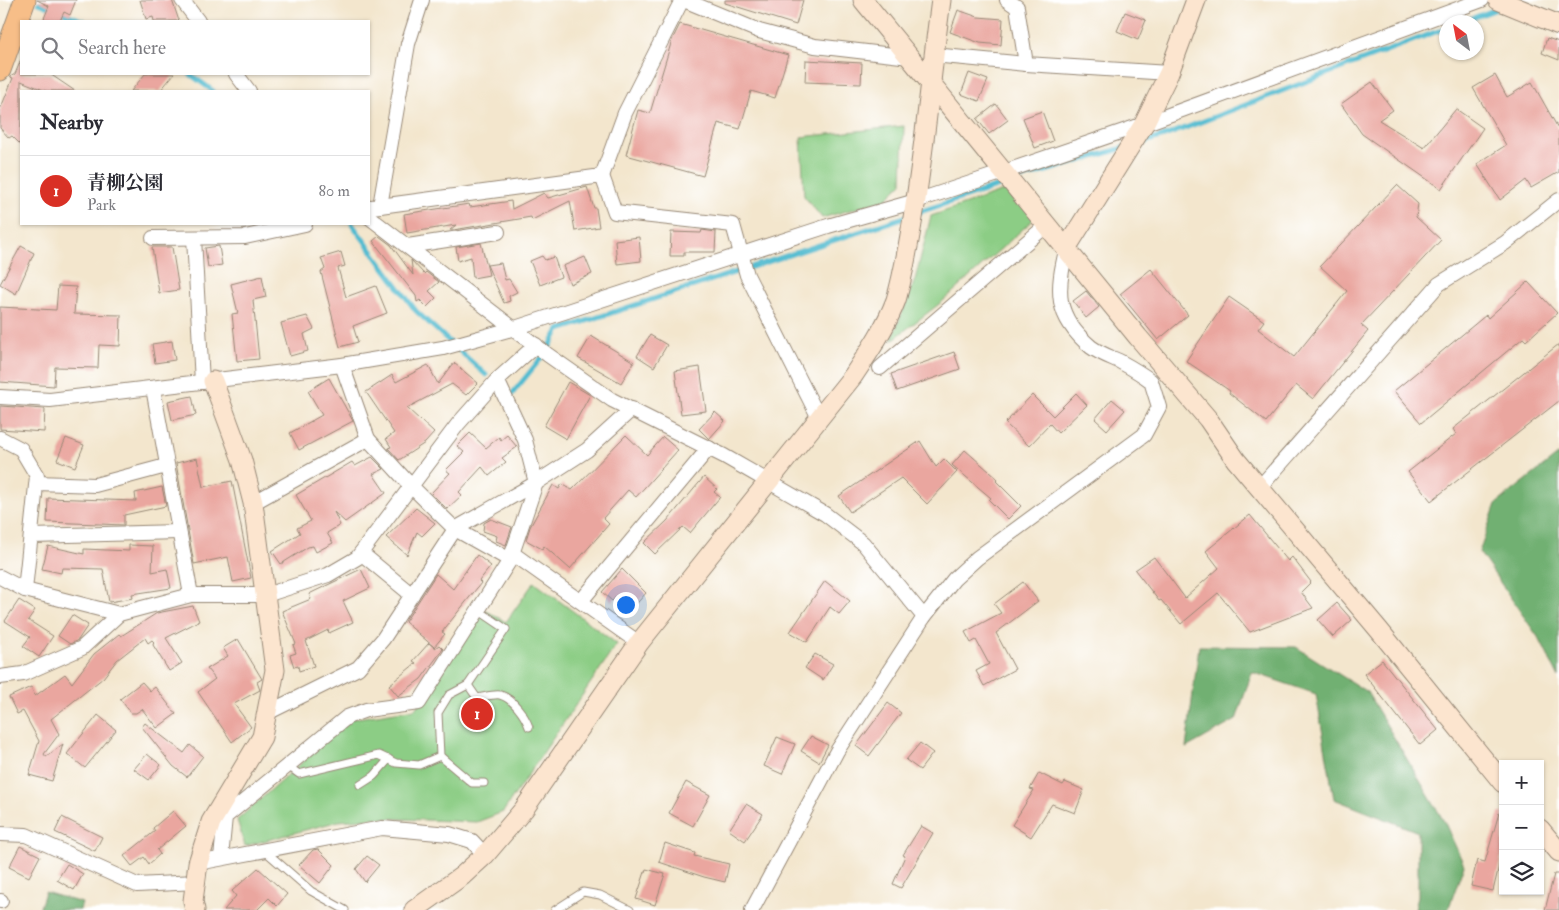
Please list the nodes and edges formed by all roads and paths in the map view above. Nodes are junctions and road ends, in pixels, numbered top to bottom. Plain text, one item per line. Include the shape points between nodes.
1 (25, 0) edge
2 (182, 0) edge
3 (422, 0) edge
4 (683, 0) edge
5 (863, 0) edge
6 (941, 0) edge
7 (1007, 0) edge
8 (1196, 0) edge
9 (1482, 0) edge
10 (1498, 0) edge
11 (197, 20) edge
12 (1559, 25) edge
13 (933, 55) junction
14 (910, 57) junction
15 (1026, 64) junction
16 (0, 70) edge
17 (1169, 73) junction
18 (237, 75) edge
19 (930, 80) junction
20 (248, 90) edge
21 (1141, 128) junction
22 (602, 176) junction
23 (1009, 178) junction
24 (1559, 200) edge
25 (374, 207) edge
26 (914, 210) junction
27 (370, 218) edge
28 (1048, 224) junction
29 (300, 225) edge
30 (498, 232) dead end
31 (153, 238) dead end
32 (194, 238) junction
33 (408, 246) junction
34 (1067, 247) junction
35 (742, 255) junction
36 (515, 328) junction
37 (536, 345) junction
38 (342, 365) junction
39 (880, 368) dead end
40 (498, 380) junction
41 (208, 381) junction
42 (152, 388) junction
43 (0, 398) edge
44 (632, 409) junction
45 (819, 418) junction
46 (0, 438) edge
47 (368, 439) junction
48 (709, 448) junction
49 (166, 466) junction
50 (768, 481) junction
51 (37, 483) junction
52 (536, 483) junction
53 (410, 486) junction
54 (1260, 487) junction
55 (253, 504) junction
56 (455, 528) junction
57 (178, 532) junction
58 (32, 536) junction
59 (361, 553) junction
60 (511, 557) junction
61 (0, 577) edge
62 (26, 590) junction
63 (191, 595) junction
64 (266, 595) junction
65 (412, 595) junction
66 (580, 601) junction
67 (478, 610) junction
68 (119, 614) junction
69 (924, 617) junction
70 (639, 643) junction
71 (0, 677) edge
72 (468, 685) junction
73 (267, 713) junction
74 (529, 726) dead end
75 (440, 756) junction
76 (389, 759) junction
77 (288, 766) junction
78 (1499, 778) edge
79 (484, 783) dead end
80 (360, 785) dead end
81 (0, 834) edge
82 (1544, 834) edge
83 (265, 851) junction
84 (1559, 852) edge
85 (485, 855) junction
86 (221, 858) junction
87 (198, 862) junction
88 (196, 882) junction
89 (195, 910) edge
90 (345, 910) edge
91 (414, 910) edge
92 (555, 910) edge
93 (630, 910) edge
94 (752, 910) edge

1 - 16 main road
2 - 11 street
3 - 25 street via 408,44
4 - 14 street via 759,31 815,46
4 - 22 street via 625,113
5 - 14 street
6 - 13 street
7 - 15 street via 1017,7
8 - 17 street
9 - 21 street
10 - 12 street
13 - 15 street
13 - 19 street
14 - 19 street
15 - 17 street
17 - 21 street
18 - 20 street
19 - 23 street
19 - 26 street via 924,151
21 - 23 street
21 - 34 street
22 - 25 street
22 - 35 street via 615,212 733,225
23 - 26 street
23 - 28 street
24 - 54 street via 1506,242 1439,284
26 - 35 street via 828,226
26 - 45 street via 895,301 858,369
27 - 33 street
28 - 34 street
28 - 39 street
29 - 32 street via 245,237
30 - 33 street
31 - 32 street
32 - 41 street
33 - 36 street
34 - 54 street
34 - 69 street via 1059,277 1060,301 1069,323 1092,348 1151,380 1159,407 1144,435 976,558 954,579
35 - 36 street
35 - 45 street via 747,275
36 - 37 street
36 - 38 street via 444,348
37 - 40 street
37 - 44 street via 612,400
38 - 41 street
38 - 47 street
40 - 52 street via 526,440
40 - 53 street via 458,424
41 - 42 street
41 - 55 street via 242,460
42 - 43 street via 50,400
42 - 49 street
44 - 48 street
44 - 52 street via 587,450
45 - 50 street
46 - 51 street via 21,449 37,476
47 - 53 street
47 - 55 street
48 - 50 street
48 - 66 street
49 - 51 street via 95,485
49 - 57 street
50 - 69 street via 825,514 862,543
50 - 70 street
51 - 58 street
52 - 56 street
52 - 60 street
53 - 56 street
53 - 59 street
54 - 78 street
55 - 64 street
56 - 60 street
56 - 65 street
57 - 58 street
57 - 63 street
58 - 62 street
59 - 64 street via 328,575
59 - 65 street
60 - 66 street
60 - 67 street
61 - 62 street
62 - 68 street
63 - 64 street
63 - 68 street
64 - 73 street via 275,670
65 - 73 street via 383,639 358,668
66 - 70 street
67 - 72 lane via 506,629
67 - 77 street via 419,703 366,710 347,717
68 - 71 street via 82,648 23,674
69 - 94 street via 837,751
70 - 85 street via 524,809
72 - 74 lane via 477,698 500,695 508,699 527,719
72 - 75 lane via 449,695 438,712
73 - 87 street via 262,737 210,822
75 - 76 lane via 419,765
75 - 79 lane via 472,782
76 - 77 lane via 380,755 299,774
76 - 80 lane via 374,776
77 - 86 street via 224,817
81 - 88 street via 26,835 137,885
82 - 84 street
83 - 85 street via 333,835 382,828 450,834 472,841
83 - 86 street
83 - 90 lane via 311,891
85 - 91 street via 462,876
86 - 87 street
87 - 88 street
88 - 89 street
92 - 93 lane via 583,892 600,895

